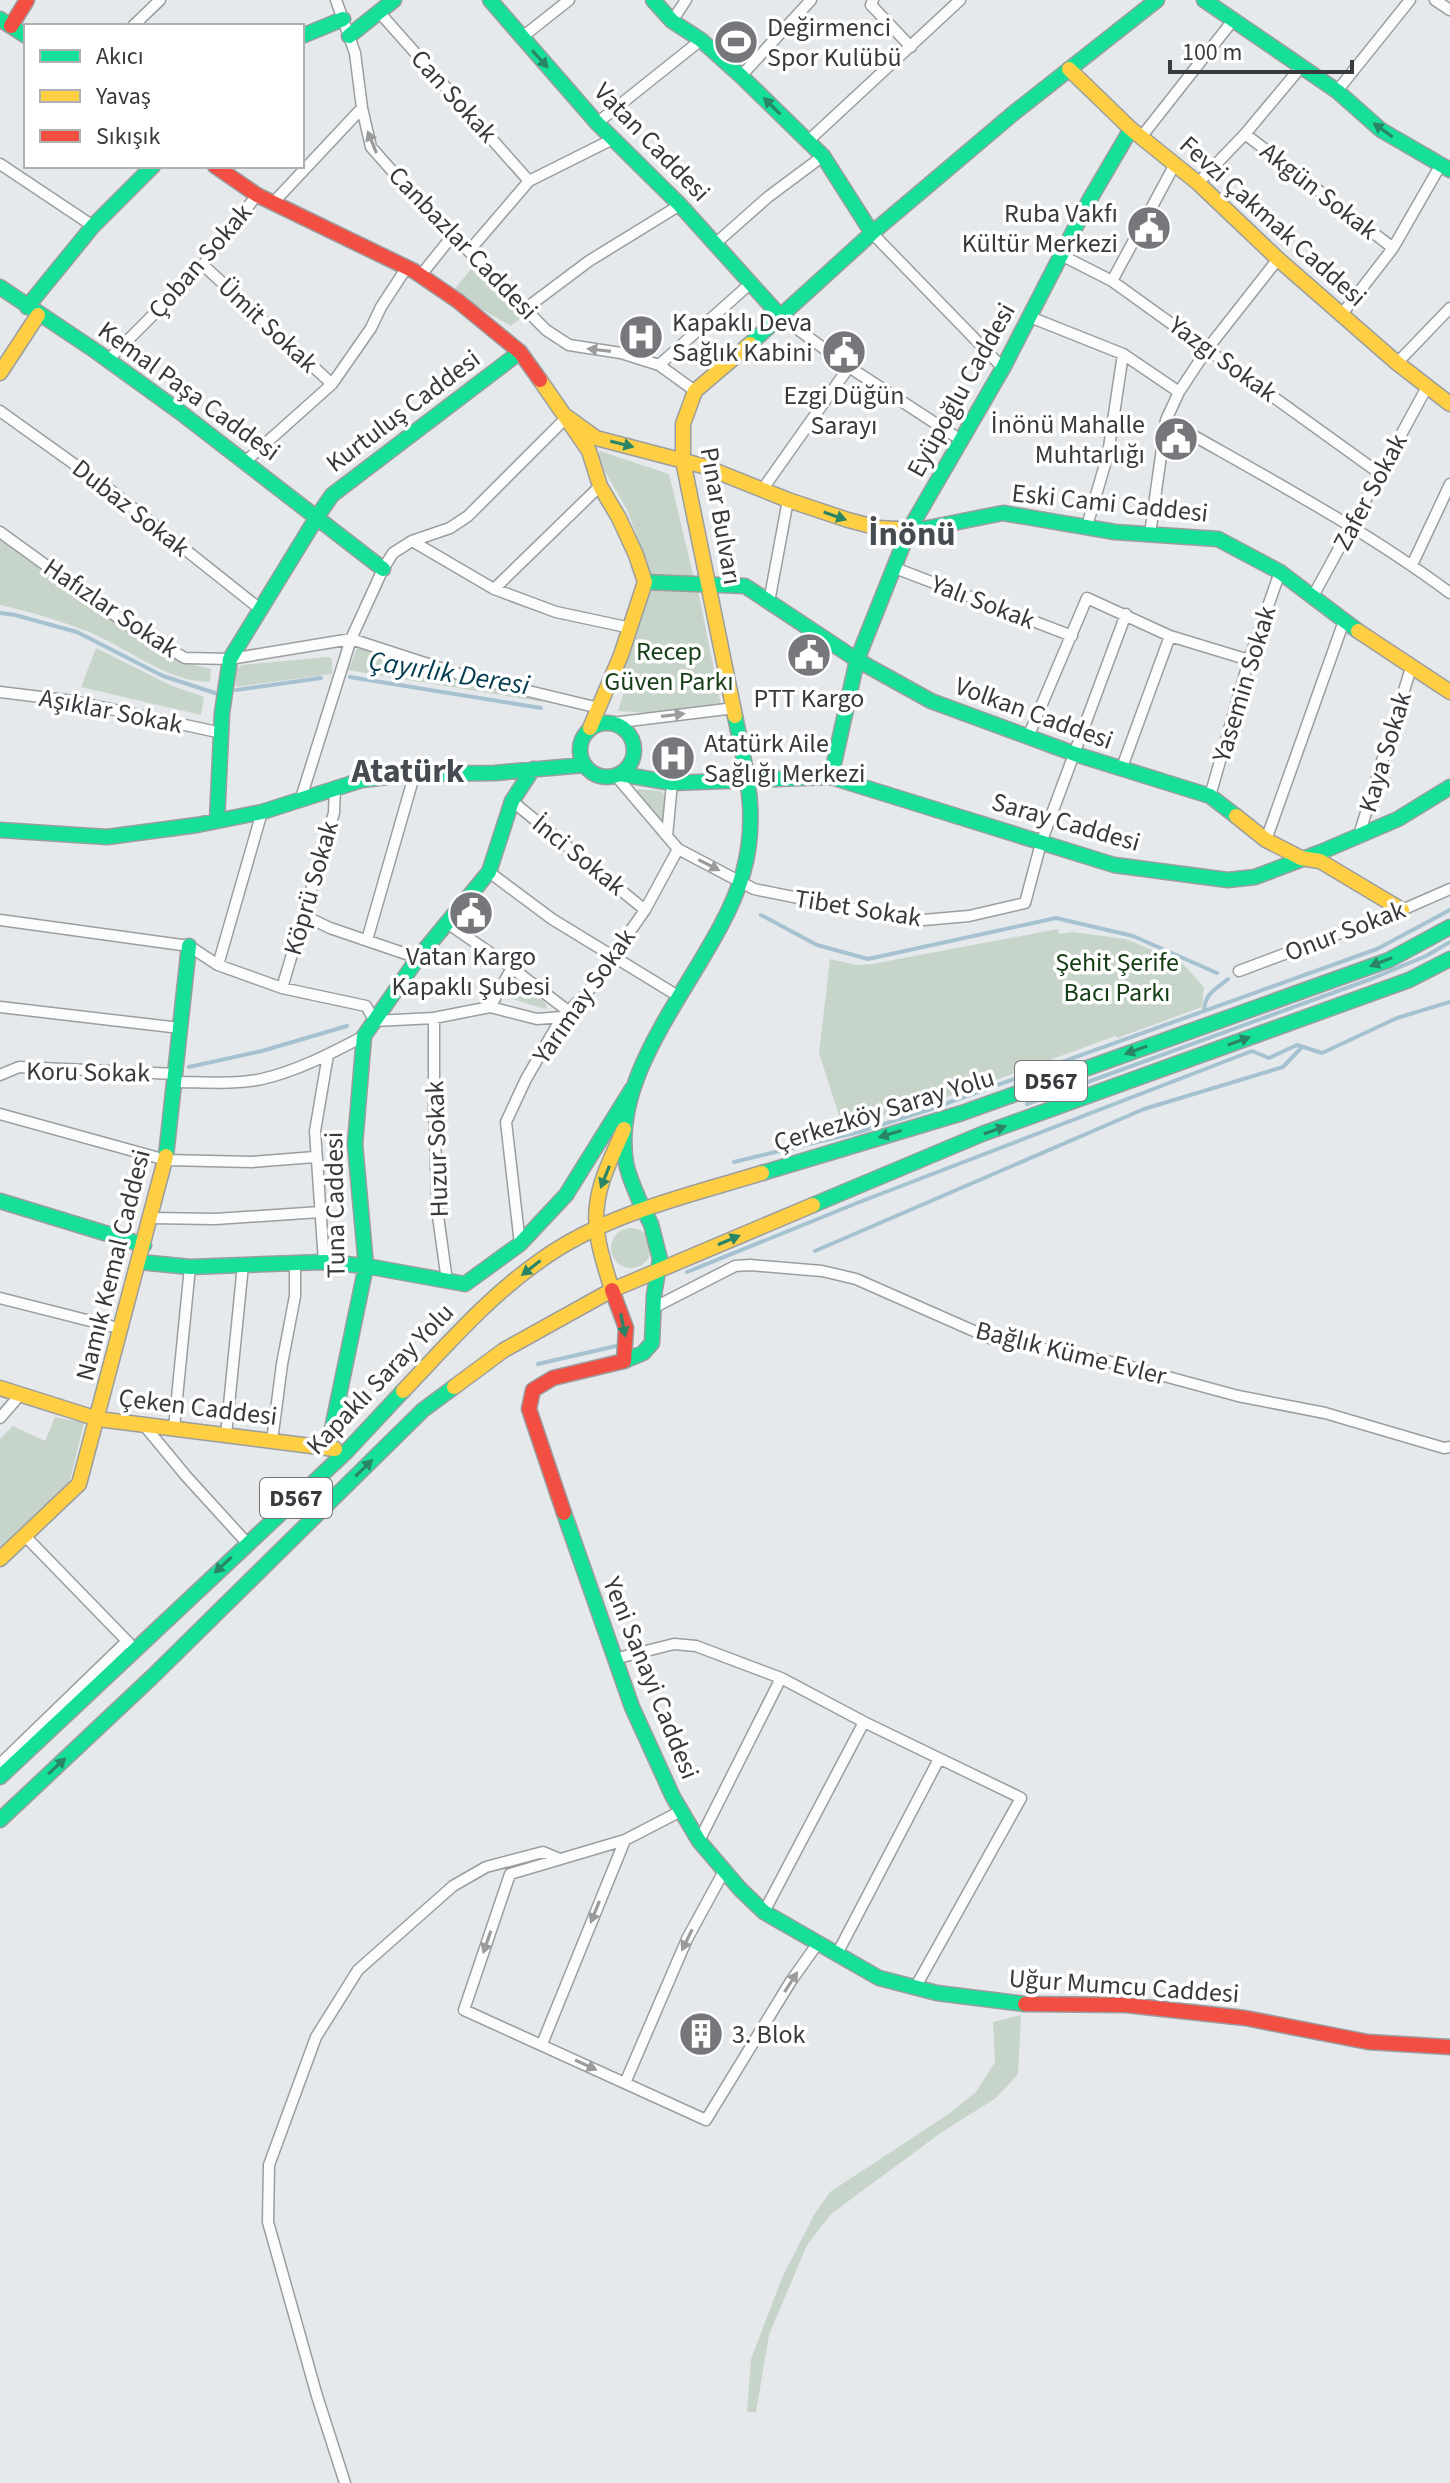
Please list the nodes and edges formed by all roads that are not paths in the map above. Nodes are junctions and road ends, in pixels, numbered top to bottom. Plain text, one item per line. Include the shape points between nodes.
1 (27, 0) edge
2 (160, 0) edge
3 (336, 0) edge
4 (394, 0) edge
5 (490, 0) edge
6 (569, 0) edge
7 (653, 0) edge
8 (686, 0) edge
9 (811, 0) edge
10 (873, 0) edge
11 (960, 0) edge
12 (1157, 0) edge
13 (1204, 0) edge
14 (1410, 0) edge
15 (1435, 0) edge
16 (1450, 10) edge
17 (379, 12) junction
18 (343, 19) junction
19 (1234, 19) junction
20 (672, 21) junction
21 (6, 23) edge
22 (135, 24) edge
23 (24, 35) edge
24 (304, 35) edge
25 (349, 36) junction
26 (521, 38) junction
27 (701, 40) junction
28 (911, 47) junction
29 (1301, 67) junction
30 (1069, 69) junction
31 (741, 76) junction
32 (1337, 91) junction
33 (362, 108) junction
34 (597, 123) junction
35 (1136, 132) junction
36 (1245, 134) junction
37 (613, 139) junction
38 (808, 141) junction
39 (823, 156) junction
40 (0, 164) edge
41 (1175, 164) junction
42 (151, 168) edge
43 (218, 168) edge
44 (1445, 168) edge
45 (529, 181) junction
46 (1198, 183) junction
47 (257, 195) junction
48 (272, 204) junction
49 (680, 205) junction
50 (93, 226) junction
51 (872, 233) junction
52 (453, 235) junction
53 (716, 243) junction
54 (1393, 248) junction
55 (469, 251) junction
56 (1061, 255) junction
57 (1278, 259) junction
58 (203, 265) junction
59 (407, 267) junction
60 (421, 275) junction
61 (1112, 281) junction
62 (752, 282) junction
63 (0, 287) edge
64 (1450, 308) edge
65 (525, 309) junction
66 (33, 311) junction
67 (1342, 314) junction
68 (781, 317) junction
69 (1030, 317) junction
70 (1208, 348) junction
71 (520, 352) junction
72 (1123, 354) junction
73 (108, 360) junction
74 (1397, 363) junction
75 (659, 365) junction
76 (849, 367) junction
77 (1003, 368) junction
78 (0, 373) edge
79 (332, 384) junction
80 (1427, 387) junction
81 (695, 391) junction
82 (1179, 392) junction
83 (1450, 404) edge
84 (0, 411) edge
85 (567, 417) junction
86 (1166, 420) junction
87 (961, 440) junction
88 (247, 460) junction
89 (683, 461) junction
90 (1379, 473) junction
91 (1450, 484) edge
92 (600, 486) junction
93 (762, 490) junction
94 (788, 500) junction
95 (317, 517) junction
96 (1087, 526) junction
97 (1351, 527) junction
98 (909, 530) junction
99 (0, 532) edge
100 (1150, 534) junction
101 (412, 541) junction
102 (1412, 565) junction
103 (895, 568) junction
104 (383, 569) junction
105 (1280, 572) junction
106 (645, 582) junction
107 (709, 584) junction
108 (494, 589) junction
109 (1450, 593) edge
110 (1312, 598) junction
111 (769, 602) junction
112 (260, 609) junction
113 (1126, 614) junction
114 (1344, 621) junction
115 (631, 628) junction
116 (1072, 636) junction
117 (1170, 636) junction
118 (351, 639) junction
119 (230, 659) junction
120 (857, 660) junction
121 (1249, 660) junction
122 (1411, 668) junction
123 (0, 692) edge
124 (1450, 692) edge
125 (599, 708) junction
126 (735, 708) junction
127 (612, 723) junction
128 (590, 728) junction
129 (222, 733) junction
130 (1028, 737) junction
131 (1075, 754) junction
132 (584, 765) junction
133 (533, 769) junction
134 (1121, 770) junction
135 (412, 774) junction
136 (618, 775) junction
137 (831, 777) junction
138 (750, 781) junction
139 (672, 783) junction
140 (335, 787) junction
141 (1450, 787) edge
142 (1210, 796) junction
143 (301, 798) junction
144 (512, 801) junction
145 (262, 812) junction
146 (217, 821) junction
147 (0, 830) edge
148 (1359, 835) junction
149 (667, 836) junction
150 (1266, 840) junction
151 (1041, 843) junction
152 (678, 849) junction
153 (1301, 858) junction
154 (489, 872) junction
155 (740, 882) junction
156 (1450, 889) edge
157 (645, 910) junction
158 (1402, 910) junction
159 (303, 915) junction
160 (0, 920) edge
161 (447, 923) junction
162 (1450, 927) edge
163 (367, 940) junction
164 (189, 946) junction
165 (613, 954) junction
166 (418, 958) junction
167 (1450, 959) edge
168 (218, 965) junction
169 (512, 968) junction
170 (1239, 971) dead end
171 (282, 988) junction
172 (678, 996) junction
173 (0, 1007) edge
174 (490, 1007) junction
175 (565, 1014) junction
176 (434, 1018) junction
177 (375, 1021) junction
178 (180, 1028) junction
179 (364, 1036) junction
180 (328, 1055) junction
181 (0, 1075) edge
182 (176, 1078) junction
183 (633, 1086) junction
184 (0, 1114) edge
185 (624, 1129) junction
186 (315, 1157) junction
187 (166, 1160) junction
188 (0, 1201) edge
189 (643, 1209) junction
190 (320, 1212) junction
191 (151, 1218) junction
192 (598, 1228) junction
193 (520, 1244) junction
194 (144, 1245) junction
195 (140, 1262) junction
196 (324, 1262) junction
197 (243, 1265) junction
198 (295, 1265) junction
199 (366, 1266) junction
200 (190, 1267) junction
201 (657, 1270) junction
202 (447, 1281) junction
203 (612, 1290) junction
204 (0, 1298) edge
205 (655, 1307) junction
206 (122, 1329) junction
207 (624, 1361) junction
208 (0, 1388) edge
209 (20, 1395) junction
210 (0, 1418) edge
211 (98, 1419) junction
212 (143, 1424) junction
213 (174, 1428) junction
214 (226, 1435) junction
215 (272, 1441) junction
216 (1450, 1447) edge
217 (328, 1448) junction
218 (347, 1451) junction
219 (25, 1536) junction
220 (247, 1543) junction
221 (0, 1559) edge
222 (131, 1645) junction
223 (614, 1659) junction
224 (781, 1678) junction
225 (864, 1722) junction
226 (939, 1759) junction
227 (5, 1760) edge
228 (0, 1777) edge
229 (681, 1811) junction
230 (0, 1820) edge
231 (625, 1840) junction
232 (699, 1841) junction
233 (560, 1859) junction
234 (724, 1871) junction
235 (764, 1912) junction
236 (818, 1943) junction
237 (837, 1954) junction
238 (915, 1988) junction
239 (937, 1993) joint
240 (542, 2044) junction
241 (1450, 2047) edge
242 (625, 2083) junction
243 (345, 2483) edge

1 - 21 main road
2 - 22 street
3 - 18 street, Canbazlar Caddesi
4 - 17 main road
5 - 26 main road, Vatan Caddesi
6 - 26 street
7 - 20 main road
8 - 20 street
9 - 31 street
10 - 28 street via 871,5
11 - 28 street
12 - 30 main road
13 - 19 main road
14 - 32 street
15 - 16 street
17 - 25 main road
17 - 45 street, Can Sokak
18 - 24 main road
18 - 25 street, Canbazlar Caddesi
19 - 29 main road
19 - 35 street
20 - 27 main road
21 - 23 main road
25 - 33 street, Canbazlar Caddesi
26 -> 34 main road, Vatan Caddesi
27 - 31 main road
27 - 34 street
28 - 38 street
29 - 32 main road
29 - 36 street
30 - 35 main road, Fevzi Çakmak Caddesi
30 - 51 main road
38 -> 31 main road
44 -> 32 main road via 1381,130
33 - 48 street
52 -> 33 street, Canbazlar Caddesi via 371,147
34 - 37 main road, Vatan Caddesi
35 - 41 main road, Fevzi Çakmak Caddesi
35 - 56 main road, Eyüpoğlu Caddesi via 1090,199
36 - 46 street
36 - 54 street, Akgün Sokak
37 - 45 street
37 - 49 main road, Vatan Caddesi
38 - 39 main road
39 - 51 main road
39 - 53 street
40 - 50 street
41 - 46 main road, Fevzi Çakmak Caddesi
41 - 61 street
42 - 50 main road
43 - 47 main road
44 - 54 street
45 - 55 street
46 - 57 main road, Fevzi Çakmak Caddesi
47 - 48 main road
47 - 58 street, Çoban Sokak
48 - 59 main road
49 - 53 main road, Vatan Caddesi
49 - 65 street via 589,261
50 - 66 main road
51 - 68 main road
51 - 77 street
52 - 55 street, Canbazlar Caddesi
52 - 60 street
53 - 62 main road, Vatan Caddesi
54 - 67 street
55 - 65 street, Canbazlar Caddesi
56 - 61 street, Yazgı Sokak
56 - 69 main road, Eyüpoğlu Caddesi
57 - 67 main road, Fevzi Çakmak Caddesi
57 - 70 street
58 - 73 street, Çoban Sokak
58 - 79 street, Ümit Sokak
59 - 60 main road
59 - 79 street
60 - 71 main road
61 - 70 street, Yazgı Sokak
62 - 68 main road, Vatan Caddesi
62 - 75 street
63 - 66 main road, Kemal Paşa Caddesi
64 - 74 street
75 -> 65 street, Canbazlar Caddesi via 569,345
66 - 73 main road, Kemal Paşa Caddesi
66 - 78 main road
67 - 74 main road, Fevzi Çakmak Caddesi
68 - 76 street
68 - 81 main road
69 - 72 street
69 - 77 main road, Eyüpoğlu Caddesi
70 - 82 street
70 - 90 street, Yazgı Sokak
71 - 85 main road
71 - 95 main road, Kurtuluş Caddesi via 332,495
72 - 82 street
72 - 96 street via 1108,454
73 - 88 main road, Kemal Paşa Caddesi
74 - 80 main road, Fevzi Çakmak Caddesi
75 - 81 street, Canbazlar Caddesi
76 - 87 street
76 - 93 street
77 - 87 main road, Eyüpoğlu Caddesi
79 - 88 street
80 - 83 main road, Fevzi Çakmak Caddesi
80 - 90 street, Zafer Sokak
81 - 89 main road, Pınar Bulvarı via 683,424
82 - 86 street
84 - 112 street, Dubaz Sokak
85 -> 89 main road, Eski Cami Caddesi via 596,438
85 - 92 main road via 589,451
85 - 101 street via 468,516
86 - 97 street
86 - 100 street
87 - 98 main road, Eyüpoğlu Caddesi
88 - 95 main road, Kemal Paşa Caddesi
89 - 93 main road, Eski Cami Caddesi
89 - 107 main road, Pınar Bulvarı
90 - 97 street, Zafer Sokak
91 - 102 street
92 - 106 main road
92 - 108 street
93 - 94 main road, Eski Cami Caddesi
94 -> 98 main road, Eski Cami Caddesi via 879,528
94 - 111 street
95 - 104 main road, Kemal Paşa Caddesi
95 - 112 main road, Kurtuluş Caddesi
96 - 98 main road, Eski Cami Caddesi via 1003,513
96 - 100 main road, Eski Cami Caddesi
97 - 102 street
97 - 110 street, Zafer Sokak
98 - 103 main road, Eyüpoğlu Caddesi
99 - 119 street, Hafızlar Sokak via 127,624 185,658
100 - 105 main road, Eski Cami Caddesi via 1218,539
101 - 104 street via 393,553
101 - 108 street
102 - 109 street
103 - 116 street, Yalı Sokak
103 - 120 main road, Eyüpoğlu Caddesi
104 - 118 street
105 - 110 main road, Eski Cami Caddesi
105 - 121 street, Yasemin Sokak
106 - 107 main road, Volkan Caddesi
106 - 115 main road
107 - 111 main road, Volkan Caddesi via 745,586
107 - 126 main road, Pınar Bulvarı
108 - 115 street via 556,612
110 - 114 main road, Eski Cami Caddesi
111 - 120 main road, Volkan Caddesi
112 - 119 main road, Kurtuluş Caddesi
113 - 116 street via 1087,598
113 - 117 street
113 - 131 street
114 - 122 main road, Eski Cami Caddesi
114 - 150 street
115 - 125 main road
116 - 130 street
117 - 121 street
117 - 134 street
118 - 119 street, Hafızlar Sokak
118 - 125 street via 462,675
118 - 143 street
119 - 129 main road, Kurtuluş Caddesi
120 - 130 main road, Volkan Caddesi via 931,701
120 - 137 main road, Eyüpoğlu Caddesi
121 - 142 street, Yasemin Sokak
122 - 124 main road, Eski Cami Caddesi
122 - 148 street, Kaya Sokak
123 - 129 street, Aşıklar Sokak via 73,701
125 - 128 main road
127 -> 126 street
126 - 138 main road, Pınar Bulvarı
127 - 128 main road
127 - 136 main road via 628,731 635,748 630,765
128 - 132 main road via 581,742
129 - 146 main road, Kurtuluş Caddesi
130 - 131 main road, Volkan Caddesi
131 - 134 main road, Volkan Caddesi
131 - 151 street
132 - 133 main road
132 - 136 main road via 598,776
133 - 135 main road
133 - 144 main road
134 - 142 main road, Volkan Caddesi
135 - 140 main road
135 - 163 street
136 - 139 main road, Saray Caddesi
136 - 149 street
137 - 138 main road, Saray Caddesi
137 - 151 main road, Saray Caddesi
138 - 139 main road, Saray Caddesi
138 - 155 main road, Pınar Bulvarı via 748,851
139 - 149 street
140 - 143 main road
140 - 159 street, Köprü Sokak via 334,813
141 - 148 main road, Saray Caddesi via 1398,819
142 - 150 main road, Volkan Caddesi
143 - 145 main road
144 - 154 main road
144 - 157 street, İnci Sokak
145 - 146 main road
145 - 168 street
146 - 147 main road via 107,837
148 - 153 main road, Saray Caddesi
149 - 152 street
150 - 153 main road, Volkan Caddesi
151 - 153 main road, Saray Caddesi via 1114,865 1228,880 1255,877
151 - 155 street, Tibet Sokak via 1025,903 969,916 912,921 788,897
152 -> 155 street, Tibet Sokak
152 - 157 street, Yarımay Sokak
153 - 158 main road, Volkan Caddesi via 1320,861
154 - 161 main road
154 - 165 street via 552,919
155 - 172 main road, Pınar Bulvarı
156 - 158 street, Onur Sokak
157 - 165 street, Yarımay Sokak
158 - 170 street, Onur Sokak
159 - 163 street
159 - 171 street, Köprü Sokak
160 - 164 street
161 - 166 main road
161 - 169 street
162 -> 189 main road, Çerkezköy Saray Yolu / D567 via 1389,960 962,1113
163 - 166 street
164 - 168 street
164 - 178 main road, Namık Kemal Caddesi
165 - 172 street
165 - 175 street, Yarımay Sokak via 587,993
166 - 177 main road
201 -> 167 main road, Çerkezköy Saray Yolu / D567 via 982,1134 1409,980
168 - 171 street
169 - 174 street
169 - 175 street
171 - 177 street via 366,1006
172 - 183 main road, Pınar Bulvarı
173 - 178 street
174 - 175 street via 537,1019
174 - 176 street
175 - 193 street, Yarımay Sokak via 506,1122
176 - 177 street
176 - 202 street, Huzur Sokak via 438,1216
177 - 179 main road
178 - 182 main road, Namık Kemal Caddesi
179 - 180 street, Koru Sokak
179 - 199 main road, Tuna Caddesi via 355,1144
180 - 182 street, Koru Sokak via 263,1079
180 - 186 street
181 - 182 street, Koru Sokak via 19,1067
182 - 187 main road, Namık Kemal Caddesi
183 - 185 main road, Pınar Bulvarı
183 - 193 main road via 566,1195
184 - 187 street
185 - 189 main road via 625,1160
185 -> 192 main road via 599,1193
186 - 187 street
186 - 190 street
187 - 191 main road, Namık Kemal Caddesi
188 - 194 main road
189 - 192 main road, D567
189 - 201 main road via 658,1242
190 - 191 street
190 - 196 street
191 - 194 main road, Namık Kemal Caddesi
192 - 203 main road
192 -> 218 main road, Kapaklı Saray Yolu / D567 via 541,1260 484,1305
193 - 202 main road via 465,1284
194 - 195 main road, Namık Kemal Caddesi
195 - 200 main road
195 - 206 main road, Namık Kemal Caddesi
196 - 198 main road
196 - 199 main road
197 - 198 main road
197 - 200 main road
197 - 214 street
198 - 215 street via 295,1296
199 - 202 main road
199 - 217 main road, Tuna Caddesi
200 - 213 street
201 - 203 main road, D567
201 - 205 main road
203 -> 207 main road via 626,1328
230 -> 203 main road, Kapaklı Saray Yolu / D567 via 423,1410 504,1350
204 - 206 street
205 - 207 main road via 652,1343
205 - 216 street, Bağlık Küme Evler via 735,1266 822,1271 856,1279 992,1339 1120,1364
206 - 211 main road, Namık Kemal Caddesi
207 - 223 main road, Yeni Sanayi Caddesi via 544,1382 533,1390 529,1409
208 - 209 main road, Çeken Caddesi
209 - 210 street
209 - 211 main road, Çeken Caddesi
211 - 212 main road, Çeken Caddesi
211 - 219 main road, Namık Kemal Caddesi via 79,1484
212 - 213 main road, Çeken Caddesi
212 - 220 street
213 - 214 main road, Çeken Caddesi
214 - 215 main road, Çeken Caddesi
215 - 217 main road, Çeken Caddesi
217 - 218 main road, Çeken Caddesi
218 - 220 main road, Kapaklı Saray Yolu / D567
219 - 221 main road, Namık Kemal Caddesi
219 - 222 street
220 -> 222 main road, Kapaklı Saray Yolu / D567
222 - 227 main road, Kapaklı Saray Yolu / D567
223 - 224 street via 674,1644 696,1646
223 - 229 main road, Yeni Sanayi Caddesi
224 - 225 street
224 - 232 street
225 - 226 street
225 - 235 street
226 - 237 street
226 - 238 street via 1021,1798
227 - 228 main road, Kapaklı Saray Yolu / D567
229 - 231 street
229 - 232 main road, Yeni Sanayi Caddesi
231 - 233 street
231 -> 240 street
232 - 234 main road, Yeni Sanayi Caddesi
233 -> 240 street via 510,1874 464,2010
233 - 243 street via 543,1852 486,1867 453,1886 358,1970 316,2037 269,2165 268,2222
234 - 235 main road, Yeni Sanayi Caddesi
234 -> 242 street via 687,1939
235 - 236 main road, Yeni Sanayi Caddesi
236 - 237 main road, Yeni Sanayi Caddesi
242 -> 236 street via 706,2120
237 - 238 main road, Yeni Sanayi Caddesi via 879,1978
238 - 239 main road, Yeni Sanayi Caddesi
239 - 241 main road, Uğur Mumcu Caddesi via 1018,2004 1126,2005 1245,2018 1368,2042
240 -> 242 street

